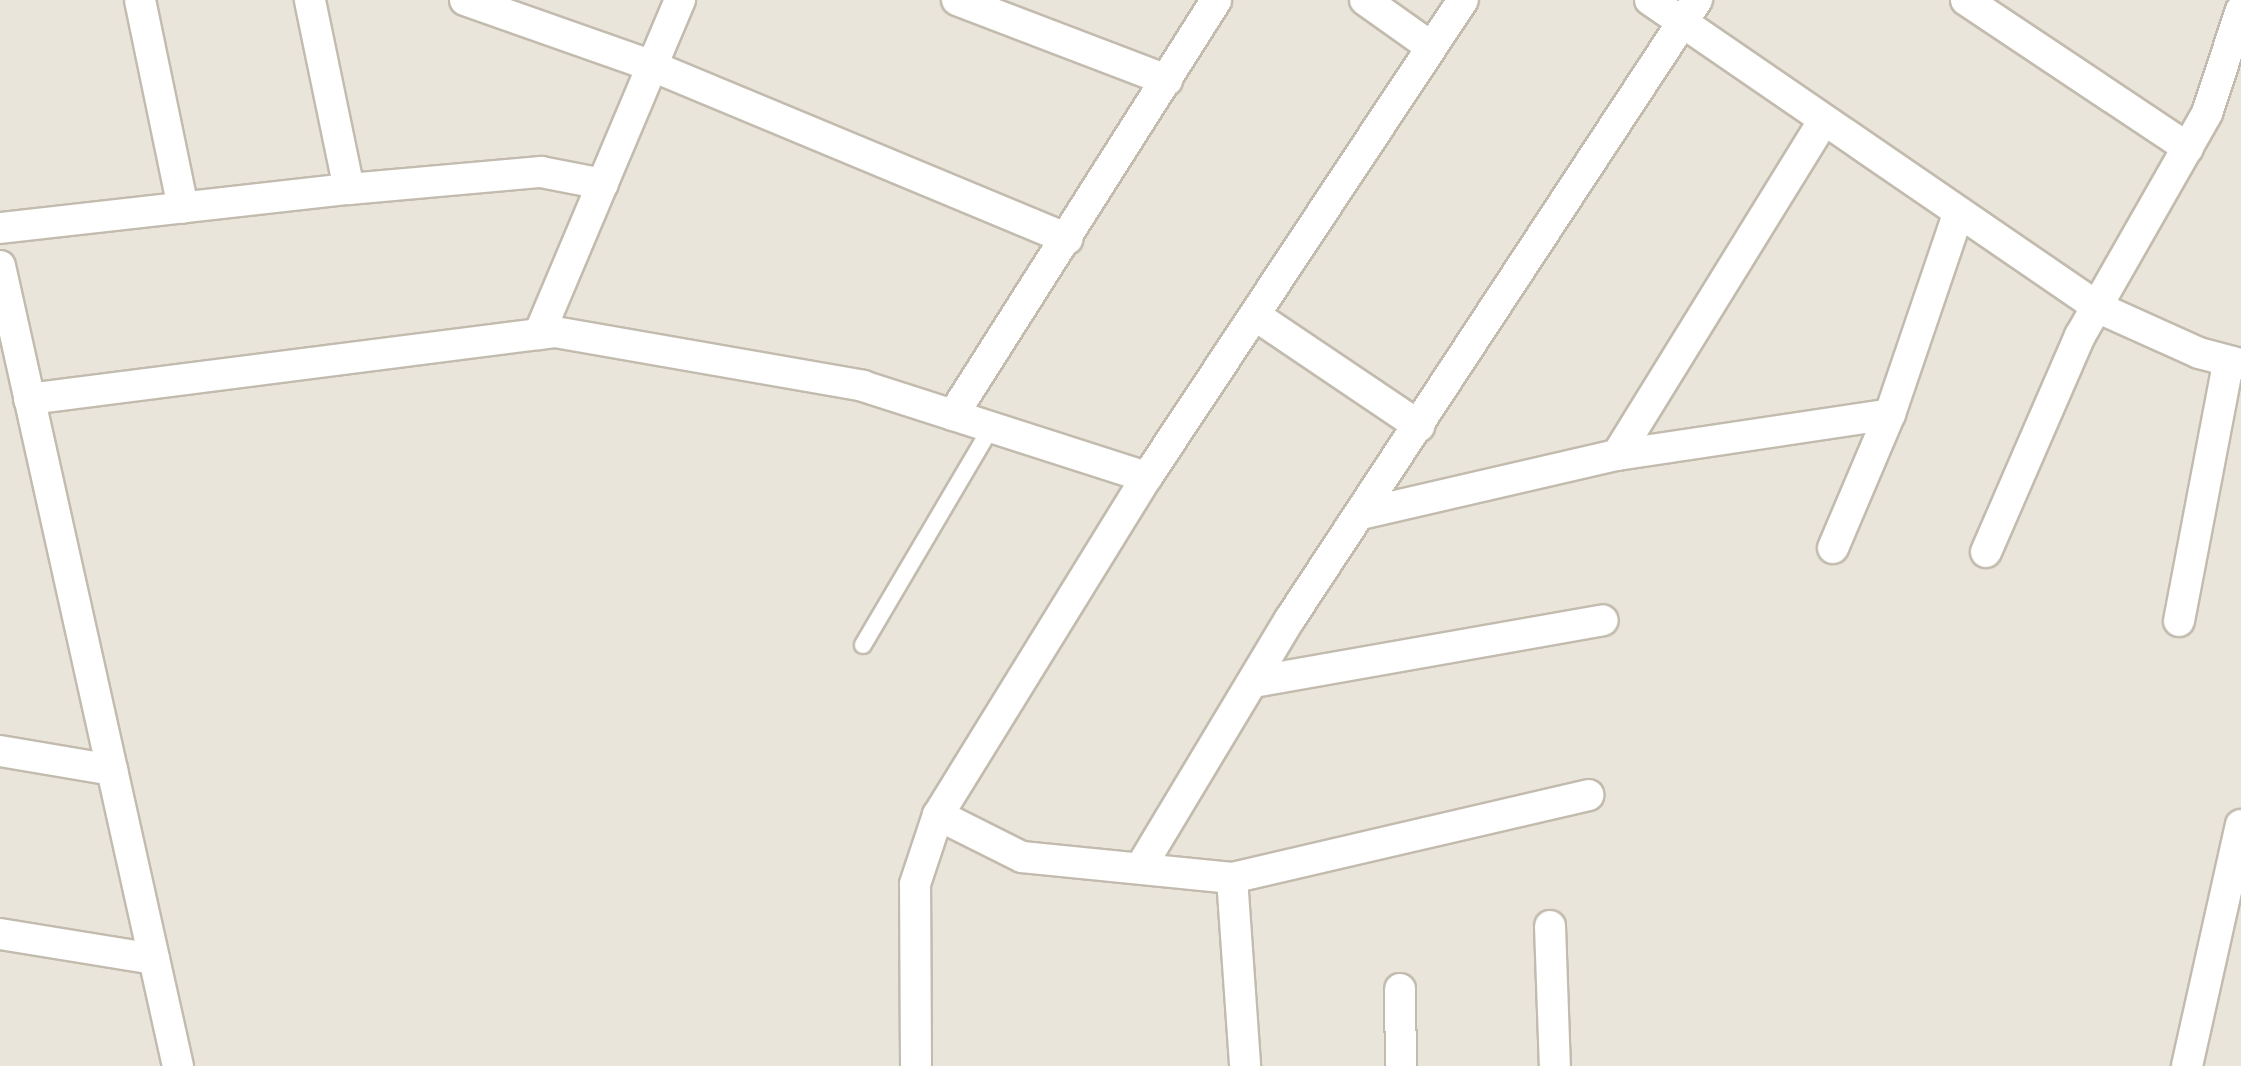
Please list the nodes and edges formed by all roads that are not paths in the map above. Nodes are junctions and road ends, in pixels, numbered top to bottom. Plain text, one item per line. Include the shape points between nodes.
1 (140, 0) edge
2 (310, 0) edge
3 (465, 0) edge
4 (680, 0) edge
5 (957, 0) edge
6 (1216, 0) edge
7 (1365, 0) edge
8 (1463, 0) edge
9 (1650, 0) edge
10 (1966, 0) edge
11 (2241, 10) edge
12 (1690, 11) edge
13 (1430, 46) junction
14 (652, 66) junction
15 (1167, 80) junction
16 (1822, 123) junction
17 (2188, 148) junction
18 (603, 184) junction
19 (349, 189) junction
20 (183, 208) junction
21 (1958, 214) junction
22 (0, 228) edge
23 (1067, 239) junction
24 (0, 266) edge
25 (2099, 308) junction
26 (1256, 316) junction
27 (538, 334) junction
28 (2235, 364) edge
29 (29, 400) junction
30 (1889, 414) junction
31 (953, 415) junction
32 (1419, 426) junction
33 (991, 428) junction
34 (1617, 455) junction
35 (1147, 477) junction
36 (1362, 514) junction
37 (1833, 548) dead end
38 (1986, 552) dead end
39 (1603, 620) dead end
40 (2179, 621) dead end
41 (863, 645) dead end
42 (1253, 682) junction
43 (0, 751) edge
44 (112, 770) junction
45 (1588, 795) dead end
46 (938, 816) junction
47 (2241, 825) edge
48 (1142, 865) junction
49 (1232, 878) junction
50 (1550, 926) dead end
51 (0, 934) edge
52 (154, 959) junction
53 (1400, 989) dead end
54 (178, 1066) edge
55 (916, 1066) edge
56 (1245, 1066) edge
57 (1401, 1066) edge
58 (1555, 1066) edge
59 (2188, 1066) edge

1 - 20 street
2 - 19 street
3 - 14 street
4 - 14 street
5 - 15 street
6 - 15 street
7 - 13 street
8 - 13 street
9 - 12 street
10 - 17 street
11 - 17 street via 2207,113
12 - 16 street
12 - 32 street
13 - 26 street
14 - 18 street
14 - 23 street
15 - 23 street
16 - 21 street
16 - 34 street
17 - 25 street
18 - 19 street via 541,172
18 - 27 street
19 - 20 street
20 - 22 street
21 - 25 street
21 - 30 street
23 - 31 street
24 - 29 street
25 - 28 street
25 - 38 street via 2080,336
26 - 32 street
26 - 35 street
27 - 29 street
27 - 31 street via 863,386
28 - 40 street
29 - 44 street
30 - 34 street
30 - 37 street
31 - 33 street
32 - 36 street
33 - 35 street
33 - 41 lane
34 - 36 street
35 - 46 street
36 - 42 street
39 - 42 street
42 - 48 street
43 - 44 street
44 - 52 street
45 - 49 street
46 - 48 street via 1022,857
46 - 55 street via 915,884
47 - 59 street
48 - 49 street
49 - 56 street
50 - 58 street
51 - 52 street
52 - 54 street
53 - 57 street

